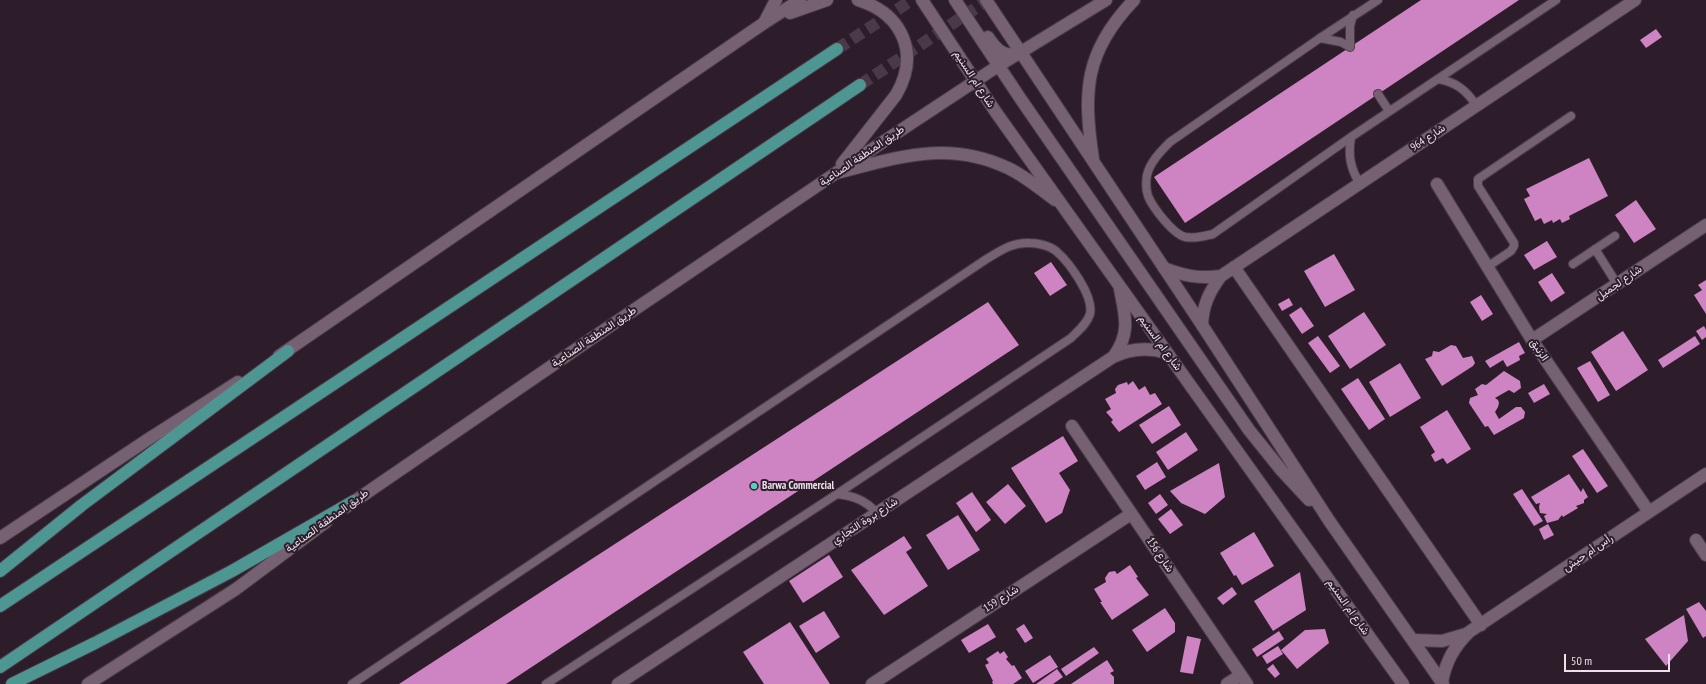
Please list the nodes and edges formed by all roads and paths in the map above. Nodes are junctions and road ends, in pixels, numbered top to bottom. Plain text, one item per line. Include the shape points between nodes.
1 (776, 0) edge
2 (800, 0) edge
3 (827, 0) edge
4 (858, 0) edge
5 (922, 0) edge
6 (956, 0) edge
7 (963, 0) edge
8 (986, 0) edge
9 (1106, 0) edge
10 (1134, 0) edge
11 (1378, 0) edge
12 (1556, 0) edge
13 (1635, 0) edge
14 (1353, 16) junction
15 (764, 23) junction
16 (1320, 38) junction
17 (837, 49) tunnel mouth
18 (1022, 52) junction
19 (998, 66) junction
20 (1438, 79) junction
21 (975, 81) junction
22 (860, 85) tunnel mouth
23 (1378, 94) dead end
24 (1476, 106) junction
25 (1389, 112) junction
26 (1571, 116) dead end
27 (1350, 137) junction
28 (1093, 163) junction
29 (836, 173) junction
30 (1360, 184) junction
31 (1437, 184) dead end
32 (1064, 207) junction
33 (1706, 225) edge
34 (1615, 236) dead end
35 (1596, 249) junction
36 (1573, 264) dead end
37 (1234, 267) junction
38 (1487, 267) junction
39 (1164, 268) junction
40 (1221, 276) junction
41 (1617, 284) junction
42 (1120, 289) junction
43 (1202, 325) junction
44 (1532, 340) junction
45 (288, 351) junction
46 (1167, 353) junction
47 (1113, 358) junction
48 (1072, 426) dead end
49 (1706, 474) edge
50 (837, 494) junction
51 (354, 501) junction
52 (1649, 512) junction
53 (877, 513) junction
54 (1131, 514) junction
55 (1330, 522) junction
56 (0, 538) edge
57 (1696, 540) dead end
58 (1706, 555) edge
59 (0, 571) edge
60 (0, 606) edge
61 (1481, 625) junction
62 (1469, 632) junction
63 (1413, 640) junction
64 (0, 667) edge
65 (1244, 679) edge
66 (1442, 683) edge
67 (12, 684) edge
68 (88, 684) edge
69 (352, 684) edge
70 (546, 684) edge
71 (618, 684) edge
72 (872, 684) edge
73 (1227, 684) edge
74 (1403, 684) edge

1 - 15 street
2 - 15 street
3 - 15 street
4 - 29 street via 877,7 894,22 903,37 907,66 896,95
5 - 21 street, شارع ام السنيم
6 - 19 street
7 - 18 street via 998,50 1010,55
8 - 18 street
9 - 18 street, طريق المنطقة الصناعية
10 - 28 street via 1108,31 1091,69 1087,105
11 - 14 lane
12 - 20 lane
13 - 24 street, شارع 964
14 - 16 lane
14 - 16 lane via 1350,26 1350,47 1341,42
15 - 45 street
16 - 27 lane via 1170,142 1151,165 1147,175 1148,195 1176,233 1185,237 1204,237 1213,234
17 - 60 highway
18 - 19 street, طريق المنطقة الصناعية
18 - 28 street
19 - 21 street, طريق المنطقة الصناعية
19 - 55 street via 1250,430 1282,471
20 - 24 lane via 1461,87
20 - 25 lane
21 - 29 street, طريق المنطقة الصناعية
21 - 32 street, شارع ام السنيم
22 - 64 highway
23 - 25 lane
24 - 30 street, شارع 964
25 - 27 lane
26 - 38 lane via 1478,179 1477,183 1514,243 1511,251
27 - 30 lane via 1350,159
28 - 39 street
29 - 32 street via 921,153 965,154 989,160 1009,169
29 - 51 street, طريق المنطقة الصناعية
30 - 37 street, شارع 964
31 - 38 street, الزنبق
32 - 42 street, شارع ام السنيم
33 - 41 street, شارع لجميل
34 - 35 lane
35 - 36 lane
35 - 41 lane
37 - 40 street, شارع 964
37 - 61 street
38 - 44 street, الزنبق
39 - 40 street, شارع 964 via 1190,277
39 - 43 street
40 - 43 street, شارع 964 via 1206,298
41 - 44 street, شارع لجميل
42 - 46 street, شارع ام السنيم
42 - 47 street, شارع بروة التجاري via 1126,326 1120,348
43 - 55 street
44 - 52 street, الزنبق
45 - 56 street via 147,440
45 - 59 highway via 82,505
46 - 47 street, شارع بروة التجاري via 1140,349 1123,352
46 - 74 street, شارع ام السنيم
47 - 53 street, شارع بروة التجاري
48 - 54 street, شارع 156
49 - 52 street, رأس أم حيش
50 - 53 lane via 860,499
50 - 69 lane via 1071,338 1084,325 1090,314 1086,292 1055,250 1032,242 1008,246
50 - 70 lane
51 - 67 highway via 232,571
51 - 68 street, طريق المنطقة الصناعية via 236,589
52 - 61 street, رأس أم حيش
53 - 71 street, شارع بروة التجاري
54 - 65 street, شارع 156
54 - 72 street, شارع 159
55 - 63 street
57 - 58 street
61 - 62 street, رأس أم حيش
62 - 63 street, رأس أم حيش via 1442,641
62 - 66 street, رأس أم حيش via 1451,654
63 - 66 street
65 - 73 street

